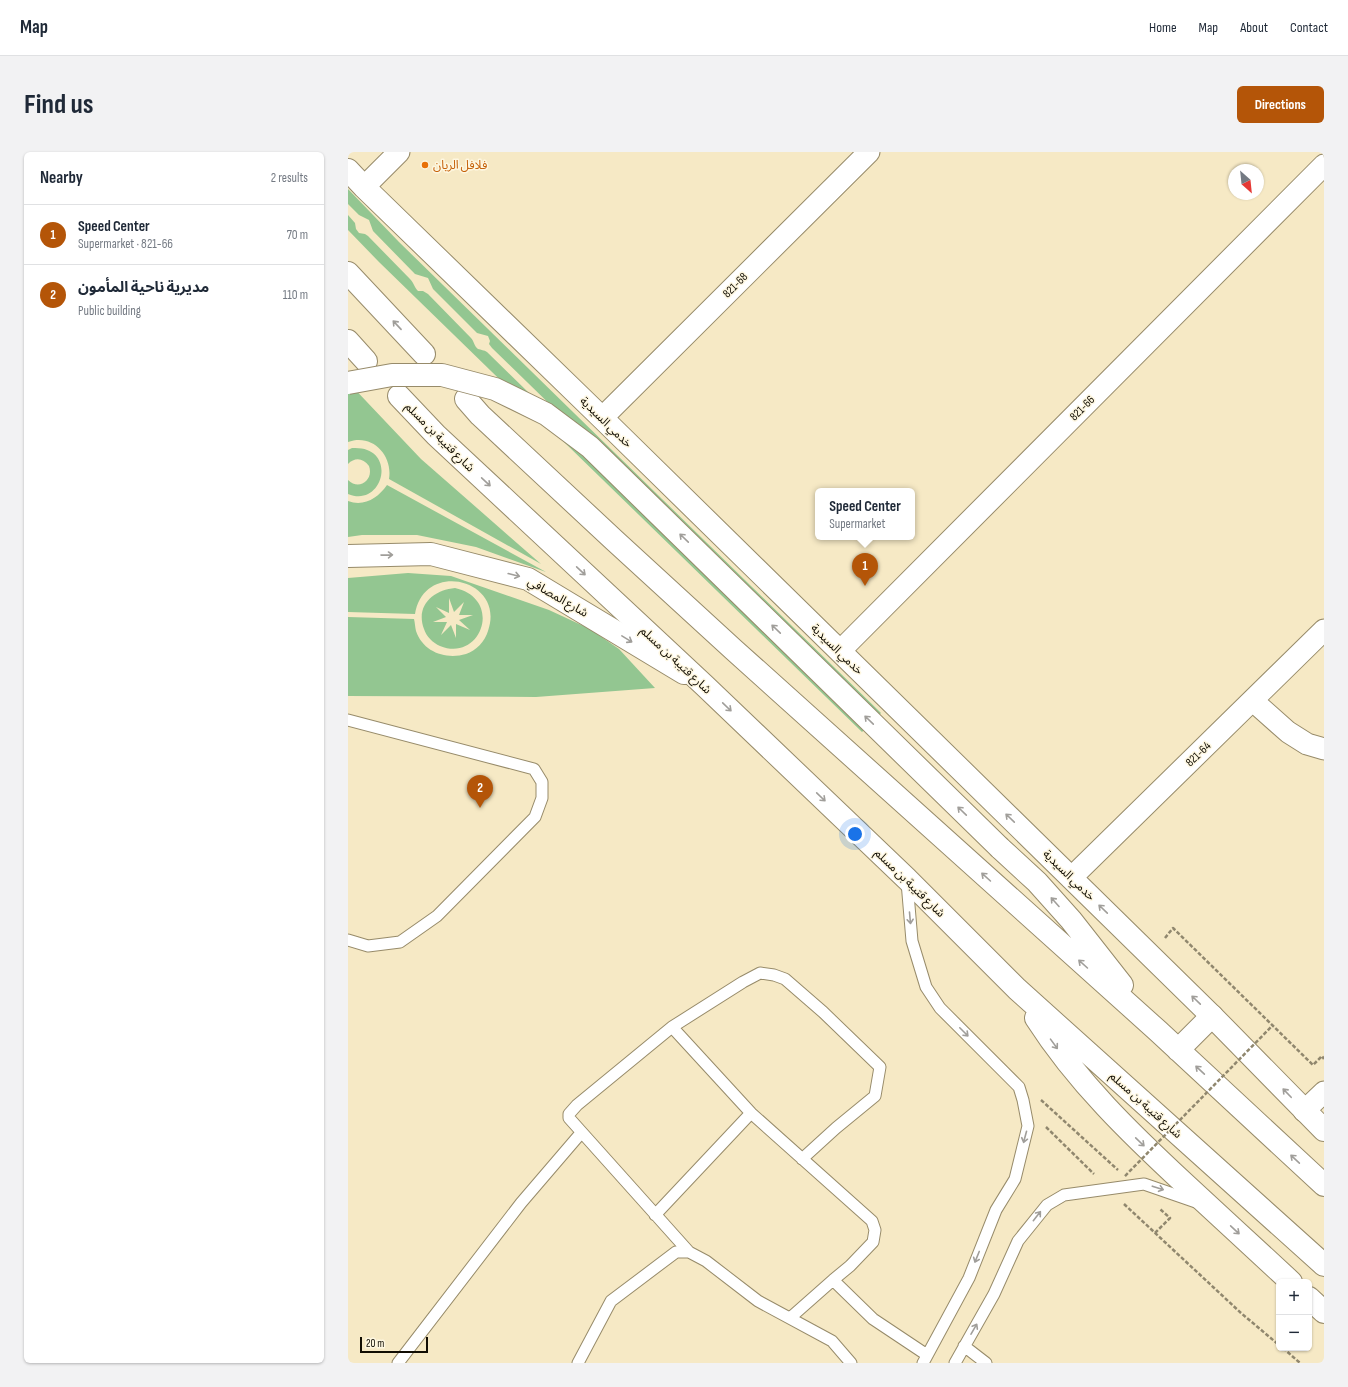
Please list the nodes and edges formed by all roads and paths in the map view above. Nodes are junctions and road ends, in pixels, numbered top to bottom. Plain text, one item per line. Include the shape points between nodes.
1 (399, 152) edge
2 (869, 152) edge
3 (1324, 165) edge
4 (348, 170) edge
5 (364, 187) junction
6 (348, 273) edge
7 (348, 341) edge
8 (424, 354) dead end
9 (366, 361) dead end
10 (348, 383) edge
11 (399, 396) dead end
12 (466, 399) dead end
13 (602, 418) junction
14 (348, 556) edge
15 (1324, 630) edge
16 (840, 651) junction
17 (704, 685) junction
18 (1253, 701) junction
19 (348, 720) edge
20 (1324, 749) edge
21 (1071, 878) junction
22 (907, 879) junction
23 (1173, 928) dead end
24 (348, 940) edge
25 (1017, 989) junction
26 (1212, 1016) junction
27 (1273, 1025) junction
28 (672, 1027) junction
29 (1158, 1031) junction
30 (1178, 1050) junction
31 (1324, 1059) edge
32 (1324, 1092) edge
33 (1023, 1103) junction
34 (1304, 1111) junction
35 (751, 1113) junction
36 (1324, 1130) edge
37 (581, 1133) junction
38 (802, 1159) junction
39 (1125, 1176) junction
40 (1134, 1184) junction
41 (1324, 1185) edge
42 (1110, 1190) junction
43 (1160, 1208) dead end
44 (1212, 1208) junction
45 (655, 1215) junction
46 (1156, 1233) junction
47 (689, 1252) junction
48 (1324, 1265) edge
49 (1288, 1279) edge
50 (833, 1280) junction
51 (1312, 1301) edge
52 (1324, 1312) edge
53 (790, 1318) junction
54 (1276, 1342) edge
55 (964, 1346) junction
56 (1286, 1351) edge
57 (925, 1359) edge
58 (398, 1363) edge
59 (578, 1363) edge
60 (851, 1363) edge
61 (955, 1363) edge
62 (986, 1363) edge
63 (1300, 1363) edge

1 - 5 street
2 - 13 street, 821-68
3 - 16 street, 821-66
4 - 5 main road, خدمي السيدية
5 - 13 main road, خدمي السيدية
8 -> 6 main road
7 - 9 main road
29 -> 10 main road, bridge via 1071,920 1037,882 590,447 546,414 495,388 442,375 392,375
11 -> 17 main road, شارع قتيبة بن مسلم via 436,435
29 -> 12 main road via 734,650 480,415
13 - 16 main road, خدمي السيدية
14 -> 17 main road, شارع المصافي via 431,554 528,579
15 - 18 street, 821-64
21 -> 16 main road, خدمي السيدية
17 -> 22 main road, شارع قتيبة بن مسلم
18 - 20 street via 1288,732 1307,744
18 - 21 street, 821-64
19 - 24 lane via 534,769 542,782 542,798 535,816 437,916 400,942 368,946
26 -> 21 main road, خدمي السيدية
22 - 25 main road, شارع قتيبة بن مسلم
22 -> 33 lane via 912,941 926,987 940,1008 1019,1087
23 - 27 path
25 -> 44 main road via 1038,1022 1087,1086 1140,1142
25 - 48 main road, شارع قتيبة بن مسلم
26 - 30 main road
34 -> 26 main road, خدمي السيدية
27 - 31 path via 1313,1065 1322,1056
27 - 39 path, bridge
28 - 35 lane
28 - 37 lane via 569,1114 569,1118
28 - 38 lane via 760,973 774,974 784,979 823,1012 880,1067 875,1096
29 - 30 main road
41 -> 30 main road
32 - 34 street
33 - 39 path via 1030,1090
33 - 42 path
33 -> 57 lane via 1028,1126 1015,1179 996,1210 969,1278
34 - 36 main road, خدمي السيدية
35 - 38 lane
35 - 45 lane
37 - 45 lane
37 - 58 lane via 521,1203
38 - 50 lane via 872,1221 876,1230 873,1242
39 - 40 path
40 - 42 lane
40 -> 44 lane via 1144,1184
42 - 46 path
55 -> 42 lane via 994,1294 1018,1241 1047,1205 1064,1195
43 - 46 path via 1170,1218
44 -> 49 main road
45 - 47 lane
46 - 54 path
47 - 53 lane via 706,1261 758,1301
47 - 59 lane via 676,1252 611,1301
50 - 53 lane
50 - 57 lane via 872,1319
51 - 52 main road
53 - 60 lane via 832,1341
55 - 61 lane
55 - 62 lane
56 - 63 path

